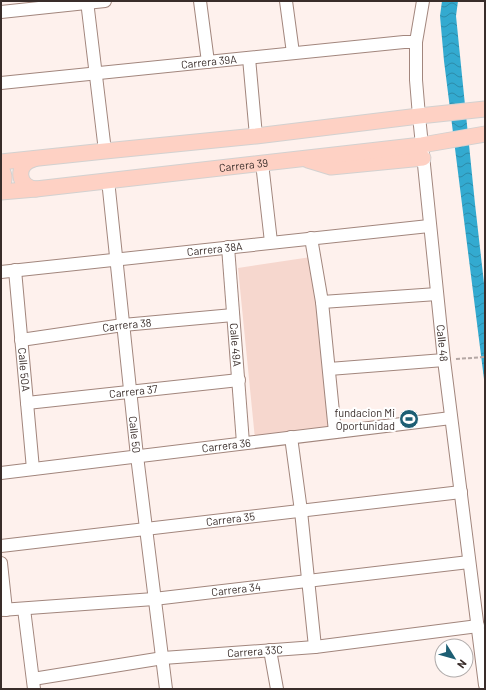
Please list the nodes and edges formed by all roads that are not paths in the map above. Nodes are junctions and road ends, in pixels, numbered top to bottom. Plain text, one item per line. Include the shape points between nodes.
1 (105, 1) edge
2 (200, 1) edge
3 (286, 1) edge
4 (423, 1) edge
5 (87, 2) edge
6 (1, 12) edge
7 (416, 42) junction
8 (294, 53) junction
9 (249, 58) junction
10 (208, 62) junction
11 (96, 73) junction
12 (1, 83) edge
13 (485, 110) edge
14 (422, 116) junction
15 (485, 134) edge
16 (256, 136) junction
17 (425, 149) junction
18 (105, 151) junction
19 (34, 159) junction
20 (1, 162) edge
21 (262, 163) junction
22 (1, 169) edge
23 (108, 180) junction
24 (1, 187) edge
25 (36, 189) junction
26 (1, 192) edge
27 (429, 226) junction
28 (311, 238) junction
29 (271, 242) junction
30 (228, 247) junction
31 (116, 259) junction
32 (15, 270) junction
33 (1, 272) edge
34 (437, 294) junction
35 (322, 302) junction
36 (233, 315) junction
37 (123, 325) junction
38 (22, 340) junction
39 (444, 360) junction
40 (329, 369) junction
41 (239, 380) junction
42 (131, 392) junction
43 (27, 403) junction
44 (452, 418) junction
45 (335, 432) junction
46 (291, 437) junction
47 (243, 443) junction
48 (137, 456) junction
49 (34, 469) junction
50 (1, 473) edge
51 (461, 492) junction
52 (302, 511) junction
53 (146, 529) junction
54 (1, 546) edge
55 (470, 562) junction
56 (1, 563) edge
57 (308, 581) junction
58 (154, 599) junction
59 (24, 608) junction
60 (3, 610) edge
61 (478, 626) junction
62 (315, 647) junction
63 (270, 650) junction
64 (163, 658) junction
65 (33, 684) edge
66 (485, 685) edge
67 (166, 689) edge
68 (277, 689) edge

1 - 5 street
2 - 10 street
3 - 8 street
4 - 7 street, Calle 48
5 - 6 street
5 - 11 street
7 - 8 street, Carrera 39A
7 - 14 street, Calle 48 via 416,80
8 - 9 street, Carrera 39A
9 - 10 street, Carrera 39A
9 - 16 street
10 - 11 street, Carrera 39A
11 - 12 street, Carrera 39A
11 - 18 street
13 - 14 main road
14 - 16 main road
14 - 17 street, Calle 48
15 - 17 main road, Carrera 39
16 - 18 main road
17 - 21 main road, Carrera 39
17 - 27 street, Calle 48
18 - 19 main road
19 - 20 main road
19 - 25 main road via 29,160 22,168 21,178 27,186
21 - 23 main road, Carrera 39
21 - 29 street
22 - 24 main road via 4,182
23 - 25 main road, Carrera 39
23 - 31 street, Calle 50
25 - 26 main road, Carrera 39
27 - 28 street, Carrera 38A
27 - 34 street, Calle 48
28 - 29 street, Carrera 38A
28 - 35 street
29 - 30 street, Carrera 38A
30 - 31 street, Carrera 38A
30 - 36 street, Calle 49A
31 - 32 street, Carrera 38A
31 - 37 street, Calle 50
32 - 33 street, Carrera 38A
32 - 38 street, Calle 50A
34 - 35 street
34 - 39 street, Calle 48
35 - 40 street
36 - 37 street, Carrera 38
36 - 41 street, Calle 49A
37 - 38 street, Carrera 38
37 - 42 street, Calle 50
38 - 43 street, Calle 50A
39 - 40 street
39 - 44 street, Calle 48
40 - 45 street
41 - 42 street, Carrera 37
41 - 47 street, Calle 49A
42 - 43 street, Carrera 37
42 - 48 street, Calle 50
43 - 49 street, Calle 50A
44 - 45 street, Carrera 36
44 - 51 street, Calle 48
45 - 46 street, Carrera 36
46 - 47 street, Carrera 36
46 - 52 street
47 - 48 street, Carrera 36
48 - 49 street, Carrera 36
48 - 53 street, Calle 50
49 - 50 street, Carrera 36
51 - 52 street, Carrera 35
51 - 55 street, Calle 48
52 - 53 street, Carrera 35
52 - 57 street
53 - 54 street, Carrera 35
53 - 58 street, Calle 50
55 - 57 street, Carrera 34
55 - 61 street, Calle 48
56 - 60 street
57 - 58 street, Carrera 34
57 - 62 street
58 - 59 street, Carrera 34
58 - 64 street, Calle 50
59 - 60 street, Carrera 34
59 - 65 street
61 - 62 street, Carrera 33C
61 - 66 street, Calle 48
62 - 63 street, Carrera 33C
63 - 64 street, Carrera 33C
63 - 68 street
64 - 65 street, Carrera 33C
64 - 67 street, Calle 50

